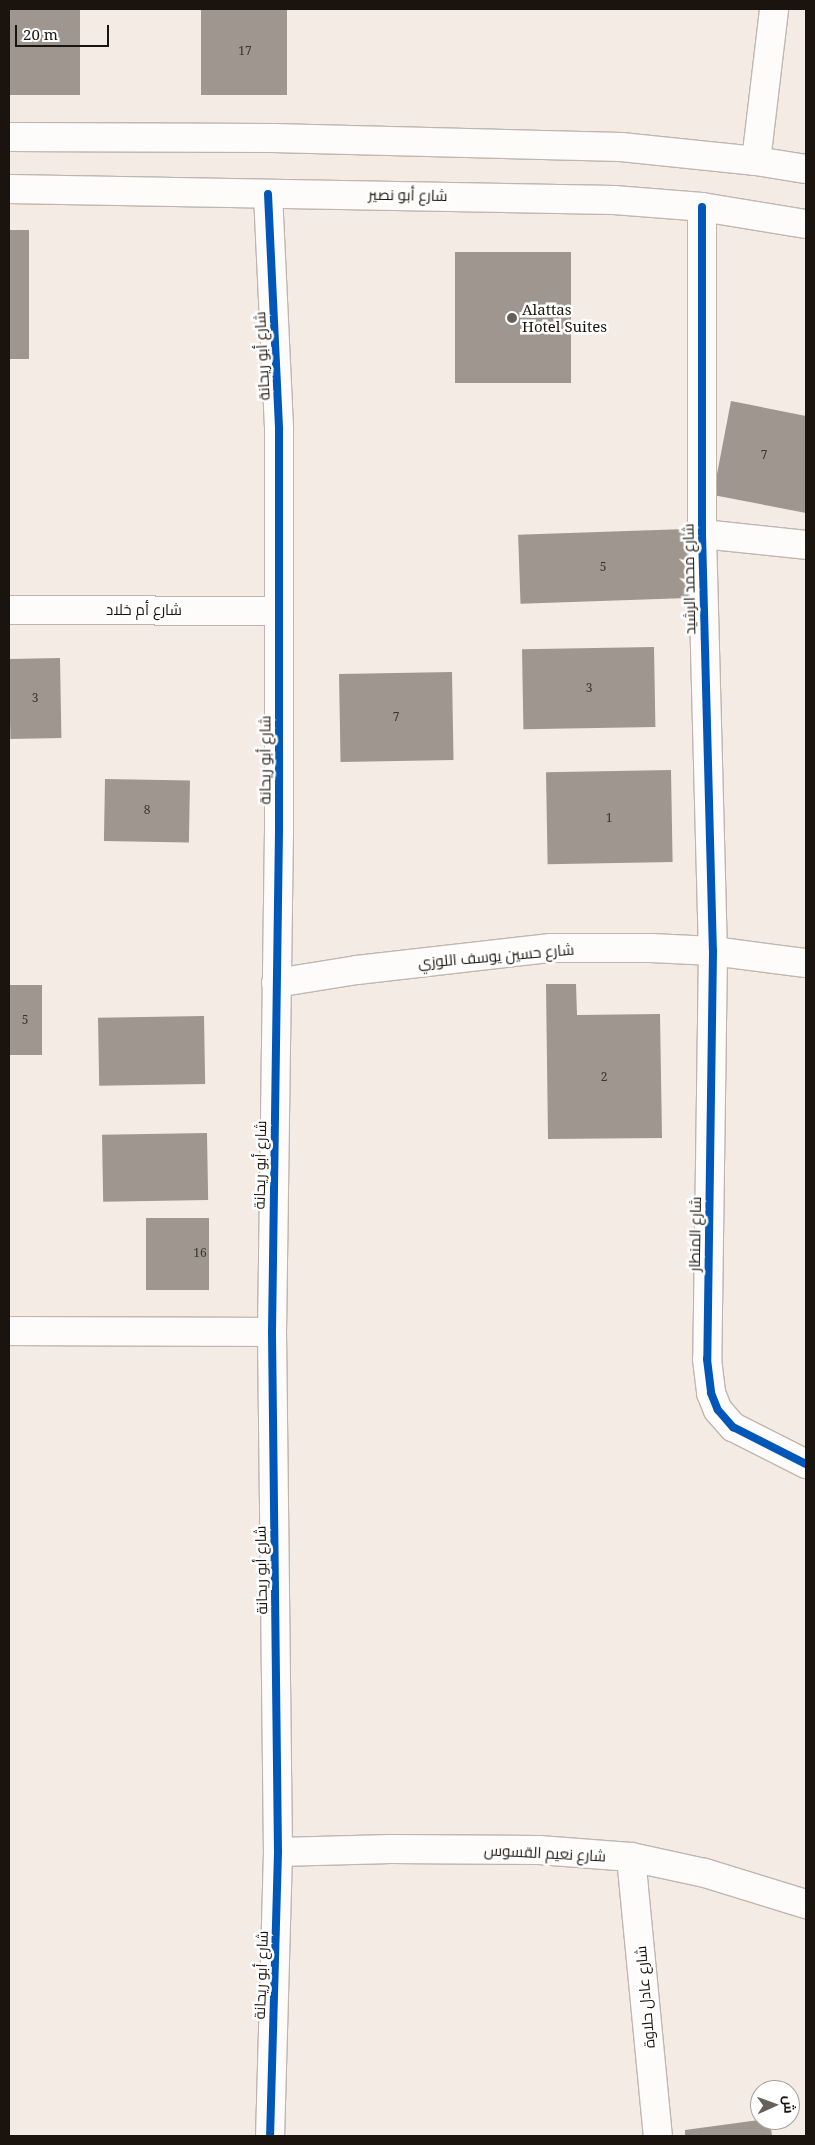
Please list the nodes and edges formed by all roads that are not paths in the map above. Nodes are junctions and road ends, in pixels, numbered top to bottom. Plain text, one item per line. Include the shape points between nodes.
1 (774, 9) edge
2 (9, 137) edge
3 (756, 161) junction
4 (806, 169) edge
5 (9, 189) edge
6 (268, 194) junction
7 (702, 207) junction
8 (806, 224) edge
9 (702, 534) junction
10 (806, 545) edge
11 (9, 610) edge
12 (279, 611) junction
13 (713, 951) junction
14 (806, 963) edge
15 (276, 983) junction
16 (9, 1331) edge
17 (272, 1332) junction
18 (806, 1464) edge
19 (278, 1852) junction
20 (632, 1857) junction
21 (806, 1904) edge
22 (270, 2136) edge
23 (658, 2136) edge

1 - 3 street
2 - 3 street via 273,138 611,147
3 - 4 street
5 - 6 street, شارع أبو نصير
6 - 7 street, شارع أبو نصير via 614,200
6 - 12 street, شارع أبو ريحانة via 279,430
7 - 8 street, شارع أبو نصير
7 - 9 street, شارع محمد الرشيد
9 - 10 street, شارع محمد الرشيد
9 - 13 street, شارع محمد الرشيد
11 - 12 street, شارع أم خلاد
12 - 15 street, شارع أبو ريحانة
13 - 14 street, شارع حسين يوسف اللوزي
13 - 15 street, شارع حسين يوسف اللوزي via 551,948 357,970
13 - 18 street, شارع المنطار via 706,1359 711,1393 718,1410 733,1427
15 - 17 street, شارع أبو ريحانة
16 - 17 street
17 - 19 street, شارع أبو ريحانة
19 - 20 street, شارع نعيم القسوس via 539,1850
19 - 22 street, شارع أبو ريحانة
20 - 21 street, شارع نعيم القسوس via 705,1873
20 - 23 street, شارع عادل حلاوة

